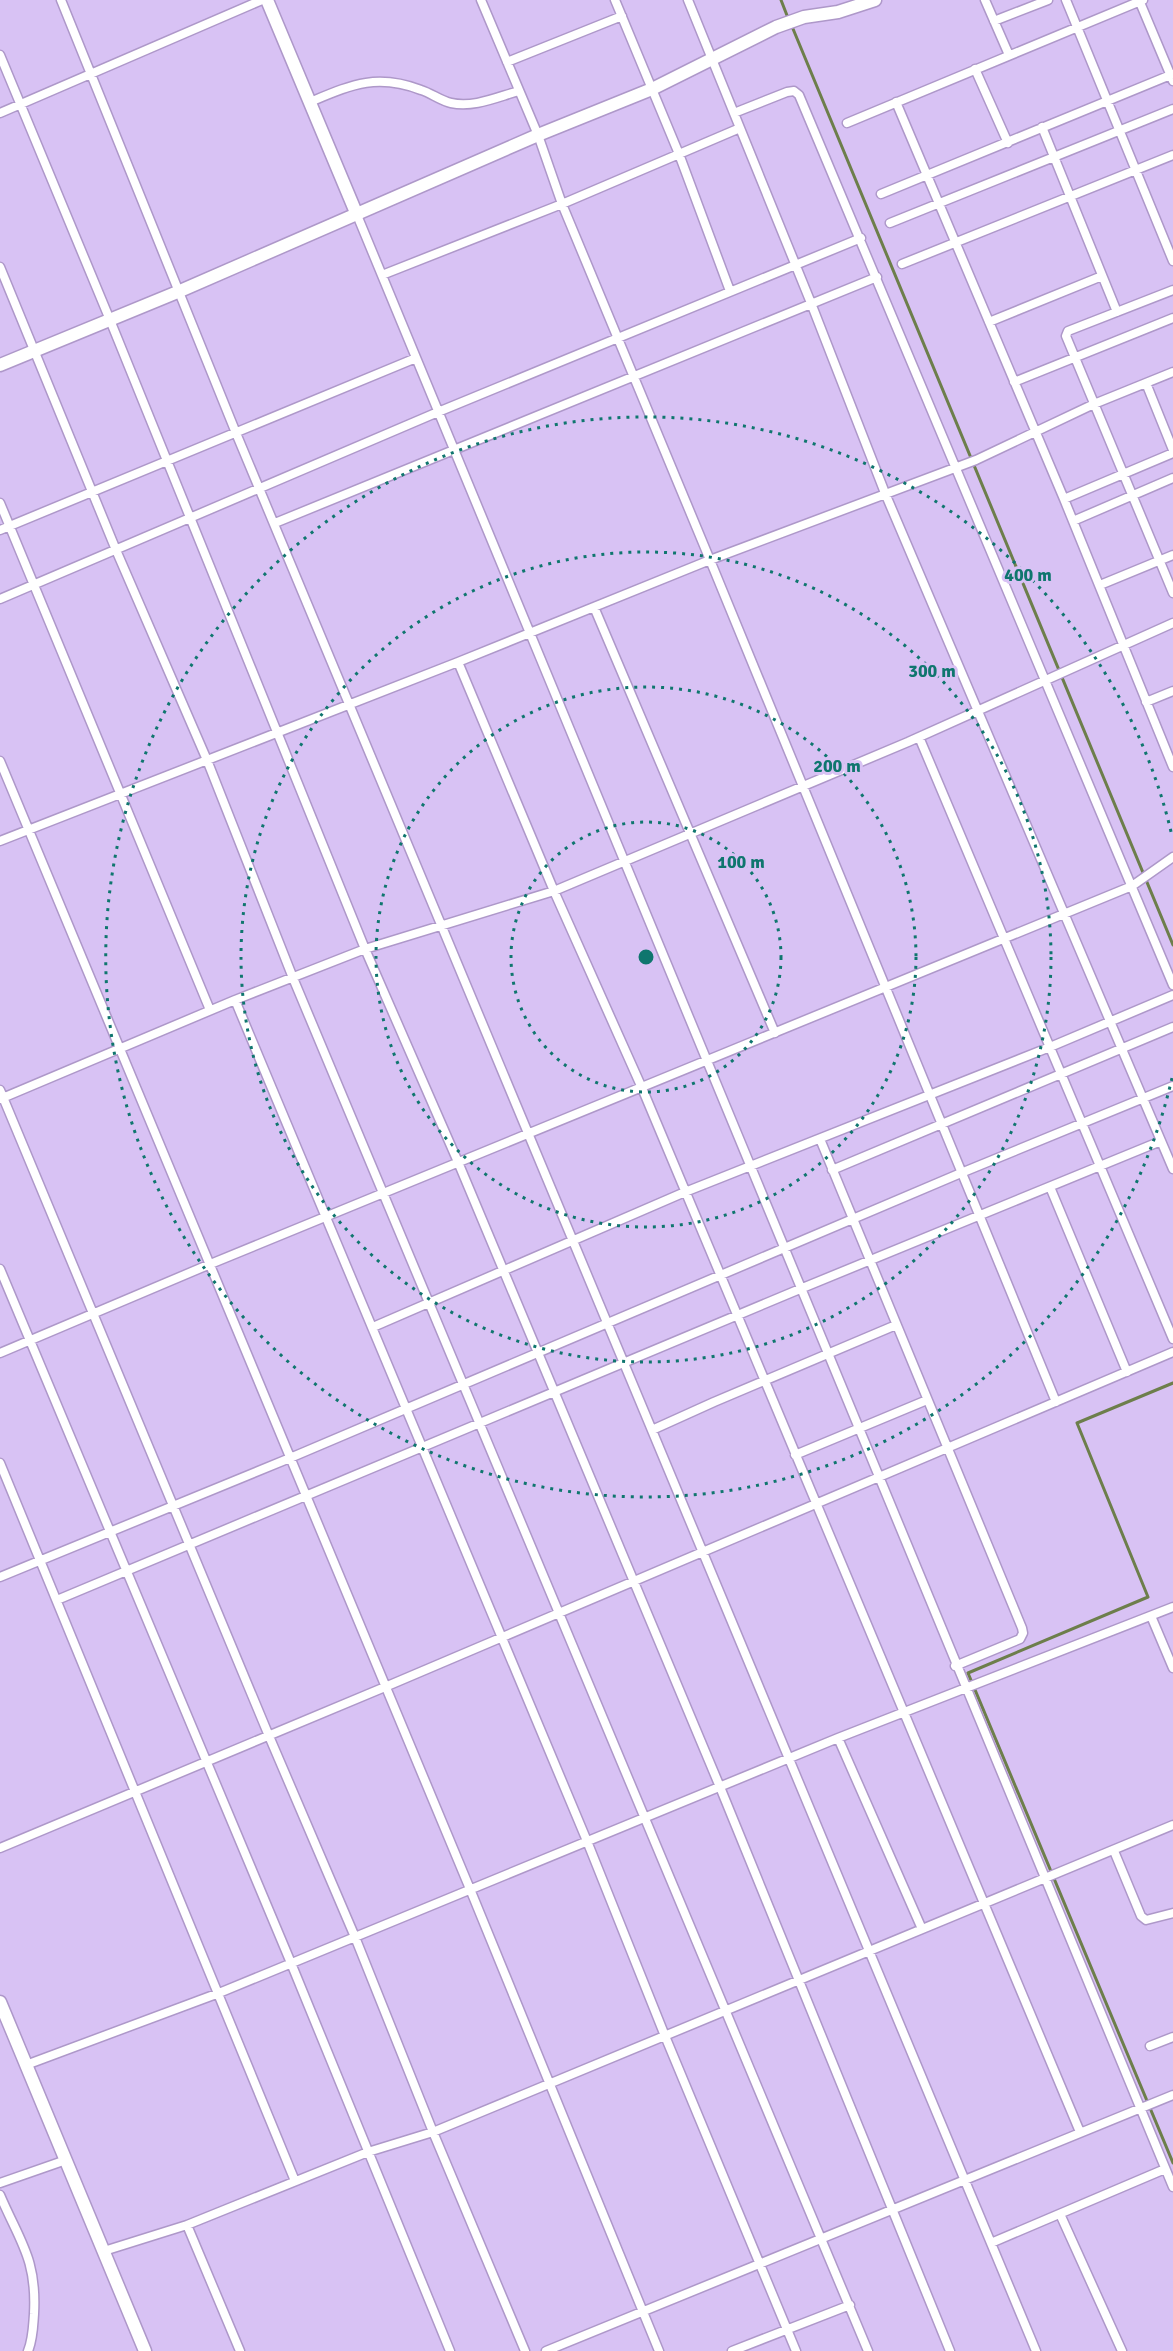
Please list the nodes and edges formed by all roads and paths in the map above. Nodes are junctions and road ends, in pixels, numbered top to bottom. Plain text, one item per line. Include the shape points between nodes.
1 (61, 0) edge
2 (262, 0) edge
3 (267, 0) edge
4 (481, 0) edge
5 (615, 0) edge
6 (688, 0) edge
7 (875, 0) edge
8 (985, 0) edge
9 (1048, 0) edge
10 (1065, 0) edge
11 (1141, 0) edge
12 (859, 2) edge
13 (621, 16) junction
14 (994, 21) junction
15 (1077, 27) junction
16 (0, 55) edge
17 (1009, 55) junction
18 (714, 60) junction
19 (507, 62) junction
20 (975, 69) junction
21 (92, 74) junction
22 (1172, 77) edge
23 (652, 89) junction
24 (519, 91) junction
25 (1108, 101) junction
26 (310, 102) junction
27 (896, 102) junction
28 (20, 105) junction
29 (1173, 109) edge
30 (0, 113) edge
31 (734, 113) junction
32 (847, 123) dead end
33 (1042, 127) junction
34 (740, 128) junction
35 (1120, 130) junction
36 (538, 135) junction
37 (1008, 143) junction
38 (679, 154) junction
39 (1173, 155) edge
40 (1053, 157) junction
41 (1136, 170) junction
42 (927, 176) junction
43 (881, 194) dead end
44 (1070, 197) junction
45 (562, 204) junction
46 (939, 204) junction
47 (357, 215) junction
48 (890, 223) dead end
49 (861, 238) junction
50 (955, 243) junction
51 (1173, 261) edge
52 (902, 264) dead end
53 (795, 265) junction
54 (0, 267) edge
55 (382, 275) junction
56 (1102, 276) junction
57 (877, 277) junction
58 (1173, 290) edge
59 (180, 291) junction
60 (730, 291) junction
61 (812, 303) junction
62 (1117, 312) junction
63 (1173, 318) edge
64 (110, 320) junction
65 (989, 322) junction
66 (618, 337) junction
67 (34, 351) junction
68 (1075, 357) junction
69 (416, 358) junction
70 (0, 365) edge
71 (1173, 372) edge
72 (634, 376) junction
73 (1014, 382) junction
74 (1146, 383) junction
75 (1094, 404) junction
76 (438, 412) junction
77 (1035, 431) junction
78 (236, 433) junction
79 (454, 450) junction
80 (1173, 451) edge
81 (168, 461) junction
82 (955, 466) junction
83 (1123, 474) junction
84 (1173, 478) edge
85 (260, 489) junction
86 (92, 492) junction
87 (885, 493) junction
88 (1132, 496) junction
89 (1064, 499) junction
90 (0, 503) edge
91 (190, 518) junction
92 (1073, 521) junction
93 (275, 523) junction
94 (10, 526) junction
95 (0, 530) edge
96 (116, 550) junction
97 (1173, 555) edge
98 (710, 560) junction
99 (1159, 561) junction
100 (34, 585) junction
101 (1100, 585) junction
102 (1173, 593) edge
103 (0, 599) edge
104 (594, 607) junction
105 (1173, 623) edge
106 (529, 633) junction
107 (1124, 645) junction
108 (458, 662) junction
109 (1046, 680) junction
110 (1173, 691) edge
111 (1146, 702) junction
112 (351, 704) junction
113 (976, 711) junction
114 (279, 732) junction
115 (919, 737) junction
116 (207, 760) junction
117 (0, 761) edge
118 (1172, 763) edge
119 (803, 786) junction
120 (121, 794) junction
121 (28, 830) junction
122 (690, 834) junction
123 (0, 841) edge
124 (1173, 857) edge
125 (624, 862) junction
126 (1132, 886) junction
127 (554, 891) junction
128 (1063, 914) junction
129 (441, 925) junction
130 (1004, 938) junction
131 (365, 949) junction
132 (293, 978) junction
133 (1173, 985) edge
134 (885, 987) junction
135 (1173, 995) edge
136 (235, 1000) junction
137 (210, 1011) junction
138 (1109, 1022) junction
139 (1173, 1027) edge
140 (775, 1033) junction
141 (1050, 1047) junction
142 (119, 1049) junction
143 (1121, 1049) junction
144 (706, 1061) junction
145 (1061, 1074) junction
146 (1173, 1086) edge
147 (642, 1088) junction
148 (929, 1094) junction
149 (1, 1096) edge
150 (1142, 1098) junction
151 (942, 1124) junction
152 (1082, 1125) junction
153 (529, 1135) junction
154 (820, 1139) junction
155 (1161, 1140) junction
156 (458, 1162) junction
157 (749, 1166) junction
158 (1100, 1166) junction
159 (1173, 1168) edge
160 (832, 1170) junction
161 (961, 1173) junction
162 (1050, 1187) junction
163 (685, 1192) junction
164 (384, 1193) junction
165 (326, 1217) junction
166 (980, 1217) junction
167 (852, 1219) junction
168 (573, 1241) junction
169 (784, 1249) junction
170 (870, 1262) junction
171 (208, 1265) junction
172 (0, 1269) edge
173 (503, 1272) junction
174 (720, 1276) junction
175 (800, 1289) junction
176 (430, 1304) junction
177 (93, 1314) junction
178 (737, 1316) junction
179 (607, 1323) junction
180 (896, 1325) junction
181 (373, 1327) junction
182 (1173, 1339) edge
183 (30, 1341) junction
184 (537, 1352) junction
185 (1173, 1352) edge
186 (0, 1353) edge
187 (827, 1354) junction
188 (624, 1363) junction
189 (1127, 1372) junction
190 (764, 1381) junction
191 (463, 1385) junction
192 (554, 1392) junction
193 (927, 1400) junction
194 (1056, 1402) junction
195 (407, 1409) junction
196 (480, 1423) junction
197 (652, 1430) junction
198 (858, 1430) junction
199 (423, 1447) junction
200 (947, 1448) junction
201 (795, 1455) junction
202 (290, 1458) junction
203 (0, 1463) edge
204 (878, 1477) junction
205 (306, 1497) junction
206 (816, 1504) junction
207 (173, 1505) junction
208 (109, 1532) junction
209 (190, 1545) junction
210 (704, 1551) junction
211 (40, 1560) junction
212 (127, 1573) junction
213 (0, 1576) edge
214 (633, 1581) junction
215 (57, 1600) junction
216 (1173, 1607) edge
217 (558, 1613) junction
218 (1151, 1616) junction
219 (500, 1637) junction
220 (956, 1665) junction
221 (1173, 1668) edge
222 (385, 1687) junction
223 (965, 1689) junction
224 (904, 1713) junction
225 (269, 1736) junction
226 (838, 1738) junction
227 (790, 1758) junction
228 (206, 1762) junction
229 (720, 1787) junction
230 (136, 1791) junction
231 (646, 1817) junction
232 (1173, 1825) edge
233 (587, 1841) junction
234 (0, 1848) edge
235 (1114, 1851) junction
236 (1045, 1879) junction
237 (470, 1889) junction
238 (984, 1904) junction
239 (1173, 1913) edge
240 (922, 1929) junction
241 (355, 1937) junction
242 (868, 1951) junction
243 (291, 1963) junction
244 (798, 1980) junction
245 (219, 1993) junction
246 (0, 2002) edge
247 (724, 2012) junction
248 (665, 2036) junction
249 (1173, 2037) edge
250 (1150, 2046) dead end
251 (26, 2065) junction
252 (550, 2084) junction
253 (1173, 2095) edge
254 (1139, 2109) junction
255 (433, 2132) junction
256 (1080, 2132) junction
257 (368, 2152) junction
258 (66, 2160) junction
259 (1165, 2169) junction
260 (964, 2180) junction
261 (295, 2181) junction
262 (0, 2183) edge
263 (1173, 2187) edge
264 (0, 2195) edge
265 (892, 2209) junction
266 (1060, 2214) junction
267 (187, 2225) junction
268 (822, 2238) junction
269 (991, 2243) junction
270 (104, 2251) junction
271 (760, 2264) junction
272 (850, 2305) junction
273 (643, 2312) junction
274 (787, 2329) junction
275 (746, 2348) edge
276 (28, 2351) edge
277 (145, 2351) edge
278 (240, 2351) edge
279 (450, 2351) edge
280 (525, 2351) edge
281 (546, 2351) edge
282 (659, 2351) edge
283 (732, 2351) edge
284 (796, 2351) edge
285 (868, 2351) edge
286 (951, 2351) edge
287 (1036, 2351) edge
288 (1122, 2351) edge

1 - 21 street
2 - 21 street
3 - 26 street
4 - 19 street
5 - 13 street
6 - 18 street
7 - 12 street
8 - 14 street
9 - 14 street
10 - 15 street
11 - 15 street
11 - 22 street
12 - 18 street via 838,12 804,17 776,27
13 - 19 street
13 - 23 street
14 - 17 street
15 - 17 street
15 - 25 street
16 - 28 street
17 - 20 street
18 - 23 street
18 - 31 street
19 - 24 street
20 - 27 street
20 - 37 street
21 - 28 street
21 - 59 street
22 - 25 street
23 - 36 street
23 - 38 street
24 - 26 street via 473,104 450,103 421,90 366,81
24 - 36 street
25 - 33 street
25 - 35 street
26 - 47 street
27 - 32 street
27 - 42 street
28 - 30 street
28 - 64 street
29 - 35 street
31 - 34 street
31 - 49 street via 787,92 800,95
33 - 37 street
33 - 40 street
34 - 38 street
34 - 53 street
35 - 40 street
35 - 41 street
36 - 45 street
36 - 47 street
37 - 42 street
38 - 45 street
38 - 60 street
39 - 41 street
40 - 44 street
40 - 46 street
41 - 44 street
41 - 51 street
42 - 43 street
42 - 46 street
44 - 50 street
44 - 56 street
45 - 55 street
45 - 66 street
46 - 48 street
46 - 50 street
47 - 55 street
47 - 59 street
49 - 53 street
49 - 57 street
50 - 52 street
50 - 65 street
53 - 60 street
53 - 61 street
54 - 67 street
55 - 69 street
56 - 62 street
56 - 65 street
57 - 61 street
57 - 82 street
58 - 62 street
59 - 64 street
59 - 78 street
60 - 66 street
61 - 72 street
61 - 87 street
62 - 68 street via 1068,331 1066,336
63 - 68 street
64 - 67 street
64 - 81 street
65 - 73 street
66 - 72 street
66 - 76 street
67 - 70 street
67 - 86 street
68 - 73 street
68 - 75 street
69 - 76 street
69 - 78 street
71 - 74 street
72 - 79 street
72 - 98 street
73 - 77 street
74 - 75 street
74 - 80 street
75 - 77 street
75 - 83 street
76 - 79 street
76 - 85 street
77 - 82 street
77 - 89 street
78 - 81 street
78 - 85 street
79 - 93 street
79 - 106 street
80 - 83 street
81 - 86 street
81 - 91 street
82 - 87 street
82 - 109 street
83 - 88 street
83 - 89 street
84 - 88 street
85 - 91 street
85 - 93 street
86 - 94 street
86 - 96 street
87 - 98 street
87 - 113 street
88 - 92 street
88 - 99 street
89 - 92 street
90 - 94 street
91 - 96 street
91 - 114 street
92 - 101 street
93 - 112 street
94 - 95 street
94 - 100 street
96 - 100 street
96 - 116 street
97 - 99 street
98 - 104 street
98 - 119 street
99 - 101 street
99 - 102 street
100 - 103 street
100 - 120 street
101 - 107 street
104 - 106 street
104 - 122 street
105 - 107 street
106 - 108 street
106 - 125 street
107 - 109 street
107 - 111 street
108 - 112 street
108 - 127 street
109 - 113 street
109 - 126 street
110 - 111 street
111 - 118 street
112 - 114 street
112 - 129 street
113 - 115 street
113 - 128 street
114 - 116 street
114 - 131 street
115 - 119 street
115 - 130 street
116 - 120 street
116 - 132 street
117 - 121 street
119 - 122 street
119 - 134 street
120 - 121 street
120 - 137 street
121 - 123 street
121 - 142 street
122 - 125 street
122 - 140 street
124 - 126 street
125 - 127 street
125 - 144 street
126 - 128 street
126 - 133 street
127 - 129 street
127 - 147 street
128 - 130 street
128 - 138 street
129 - 131 street
129 - 153 street
130 - 134 street
130 - 141 street
131 - 132 street
131 - 156 street
132 - 136 street
132 - 164 street
134 - 140 street
134 - 148 street
135 - 138 street
136 - 137 street
136 - 165 street
137 - 142 street
138 - 141 street
138 - 143 street
139 - 143 street
140 - 144 street
141 - 145 street
141 - 148 street
142 - 149 street
142 - 171 street
143 - 145 street
143 - 150 street
144 - 147 street
144 - 157 street
145 - 151 street
145 - 152 street
146 - 150 street
147 - 153 street
147 - 163 street
148 - 151 street
148 - 154 street
149 - 177 street
150 - 152 street
150 - 155 street
151 - 160 street
151 - 161 street
152 - 158 street
152 - 161 street
153 - 156 street
153 - 168 street
154 - 157 street
154 - 160 street
155 - 158 street
155 - 159 street
156 - 164 street
156 - 173 street
157 - 163 street
157 - 169 street
158 - 162 street
158 - 182 street
160 - 167 street
161 - 166 street
161 - 167 street
162 - 166 street
162 - 189 street
163 - 168 street
163 - 174 street
164 - 165 street
164 - 176 street
165 - 171 street
165 - 181 street
166 - 170 street
166 - 194 street
167 - 169 street
167 - 170 street
168 - 173 street
168 - 179 street
169 - 174 street
169 - 175 street
170 - 175 street
170 - 180 street
171 - 177 street
171 - 202 street
172 - 183 street
173 - 176 street
173 - 184 street
174 - 178 street
174 - 179 street
175 - 178 street
175 - 187 street
176 - 181 street
176 - 191 street
177 - 183 street
177 - 207 street
178 - 188 street
178 - 190 street
179 - 184 street
179 - 188 street
180 - 187 street
180 - 193 street
181 - 195 street
183 - 186 street
183 - 208 street
184 - 191 street
184 - 192 street
185 - 189 street
187 - 190 street
187 - 198 street
188 - 192 street
188 - 197 street
189 - 194 street
190 - 197 street
190 - 201 street
191 - 195 street
191 - 196 street
192 - 196 street
192 - 214 street
193 - 198 street
193 - 200 street
194 - 200 street
195 - 199 street
195 - 202 street
196 - 199 street
196 - 217 street
197 - 210 street
198 - 201 street
198 - 204 street
199 - 205 street
199 - 219 street
200 - 204 street
200 - 220 street via 1023,1633 1020,1639
201 - 206 street
202 - 205 street
202 - 207 street
203 - 211 street
204 - 206 street
204 - 220 street
205 - 209 street
205 - 222 street
206 - 210 street
206 - 224 street
207 - 208 street
207 - 209 street
208 - 211 street
208 - 212 street
209 - 212 street
209 - 225 street
210 - 214 street
210 - 227 street
211 - 213 street
211 - 215 street
212 - 215 street
212 - 228 street
214 - 217 street
214 - 229 street
215 - 230 street
216 - 218 street
217 - 219 street
217 - 231 street
218 - 221 street
218 - 223 street
219 - 222 street
219 - 233 street
220 - 223 street
222 - 225 street
222 - 237 street
223 - 224 street
223 - 236 street
224 - 226 street
224 - 238 street
225 - 228 street
225 - 241 street
226 - 227 street
226 - 240 street
227 - 229 street
227 - 242 street
228 - 230 street
228 - 243 street
229 - 231 street
229 - 244 street
230 - 234 street
230 - 245 street
231 - 233 street
231 - 247 street
232 - 235 street
233 - 237 street
233 - 248 street
235 - 236 street
235 - 239 street via 1141,1916 1146,1920
236 - 238 street
236 - 254 street
237 - 241 street
237 - 252 street
238 - 240 street
238 - 256 street
240 - 242 street
241 - 243 street
241 - 255 street
242 - 244 street
242 - 260 street
243 - 245 street
243 - 257 street
244 - 247 street
244 - 265 street
245 - 251 street
245 - 261 street
246 - 251 street
247 - 248 street
247 - 268 street
248 - 252 street
248 - 271 street
249 - 250 street
251 - 258 street
252 - 255 street
252 - 273 street
253 - 254 street
254 - 256 street
254 - 259 street
255 - 257 street
255 - 280 street
256 - 260 street
257 - 261 street
257 - 279 street
258 - 262 street
258 - 270 street
259 - 263 street
259 - 266 street
260 - 265 street
260 - 269 street
261 - 267 street
264 - 276 street via 22,2238 33,2274 34,2310
265 - 268 street
265 - 286 street
266 - 269 street
266 - 288 street
267 - 270 street
267 - 278 street
268 - 271 street
268 - 272 street
269 - 287 street
270 - 277 street
271 - 273 street
271 - 274 street
272 - 274 street
272 - 285 street
273 - 281 street
273 - 282 street
274 - 275 street
274 - 284 street
275 - 283 street

